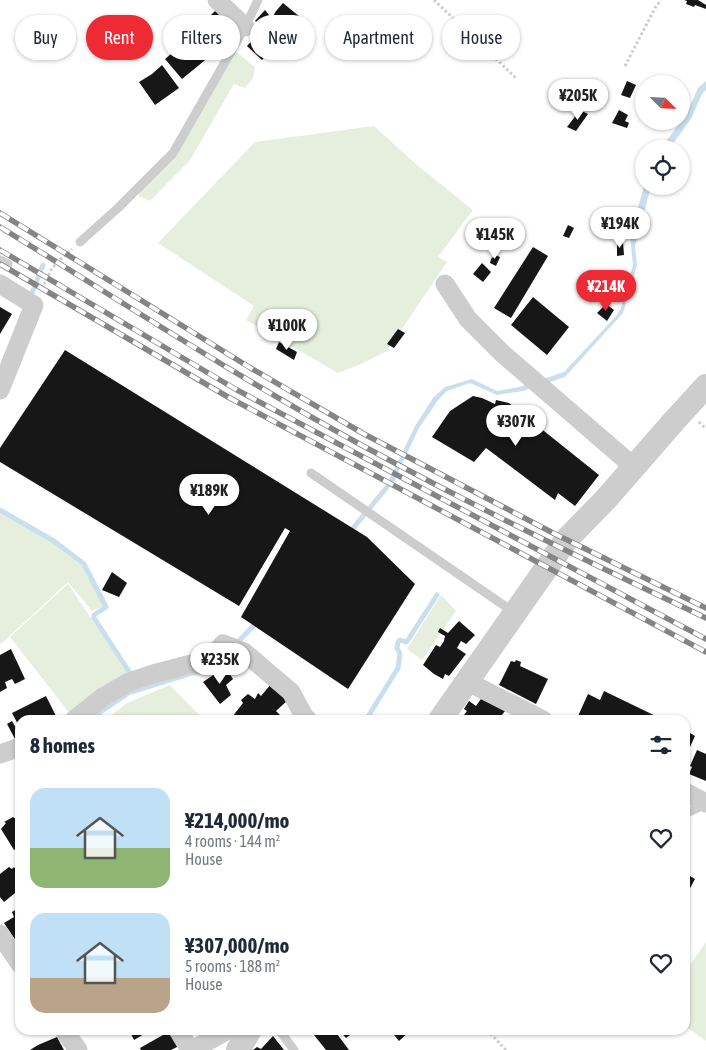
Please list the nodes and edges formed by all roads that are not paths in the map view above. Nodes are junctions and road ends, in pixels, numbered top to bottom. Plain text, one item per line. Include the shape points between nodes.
1 (217, 0) edge
2 (258, 0) edge
3 (245, 27) junction
4 (80, 242) road end
5 (0, 284) edge
6 (445, 284) dead end
7 (706, 386) edge
8 (0, 390) edge
9 (634, 467) junction
10 (311, 473) dead end
11 (515, 613) junction
12 (468, 682) junction
13 (80, 715) edge
14 (303, 715) edge
15 (444, 715) edge
16 (533, 715) edge
17 (15, 749) edge
18 (0, 754) edge
19 (690, 795) edge
20 (706, 804) edge
21 (690, 812) edge
22 (0, 934) edge
23 (15, 956) edge
24 (68, 1035) edge
25 (181, 1035) edge
26 (219, 1035) edge
27 (247, 1035) edge
28 (283, 1035) edge
29 (78, 1050) edge
30 (191, 1050) edge
31 (238, 1050) edge
32 (294, 1050) edge

1 - 3 street
2 - 3 lane
3 - 4 lane via 173,153
5 - 8 street via 34,305
6 - 9 street via 468,319 503,354
7 - 9 street
9 - 11 street via 566,540
10 - 11 lane
11 - 12 street
12 - 15 street
12 - 16 street
13 - 14 street via 129,682 210,659 223,644 244,652 291,692
17 - 18 street
19 - 20 street
20 - 21 lane
22 - 23 street
24 - 29 street
25 - 30 street
26 - 30 street
27 - 31 street
28 - 32 lane

